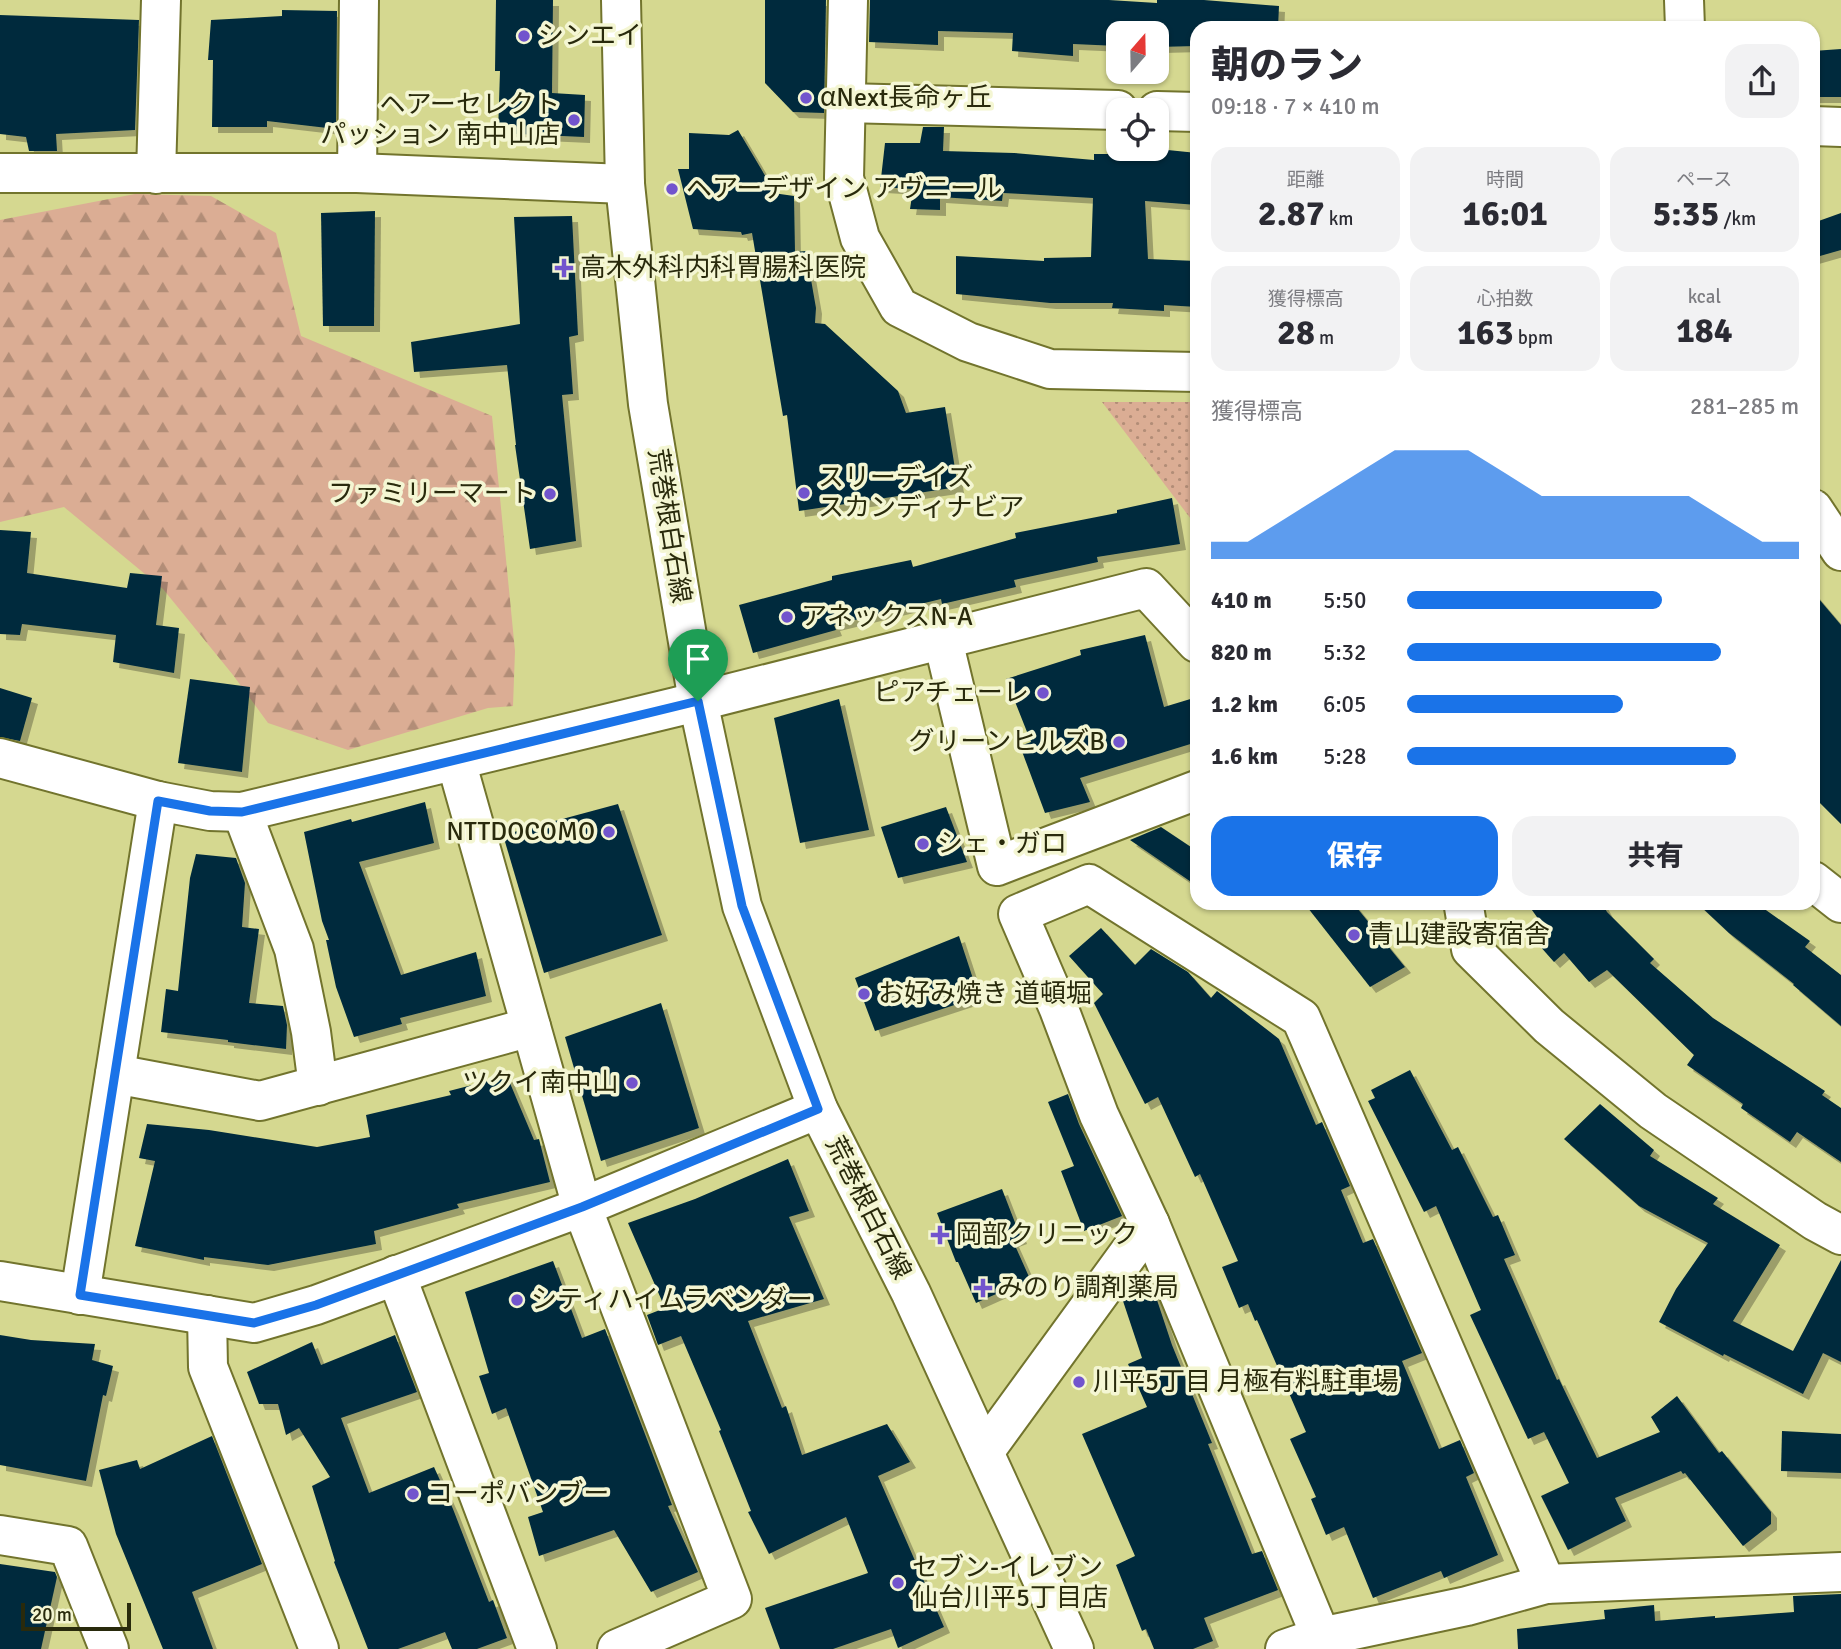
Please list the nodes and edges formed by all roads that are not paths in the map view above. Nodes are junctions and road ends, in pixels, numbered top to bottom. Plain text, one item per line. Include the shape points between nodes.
1 (161, 0) edge
2 (359, 0) edge
3 (621, 0) edge
4 (848, 0) edge
5 (1685, 0) edge
6 (1685, 21) edge
7 (845, 103) junction
8 (1106, 110) edge
9 (1169, 112) edge
10 (1190, 113) edge
11 (1820, 126) edge
12 (1841, 127) edge
13 (0, 173) edge
14 (357, 173) junction
15 (156, 174) junction
16 (625, 184) junction
17 (1190, 372) edge
18 (1820, 520) edge
19 (1841, 551) edge
20 (1190, 635) edge
21 (943, 639) junction
22 (698, 701) junction
23 (0, 758) edge
24 (456, 761) junction
25 (1190, 793) edge
26 (158, 801) junction
27 (242, 812) junction
28 (1820, 886) edge
29 (1841, 903) edge
30 (1464, 910) edge
31 (531, 1027) junction
32 (115, 1074) junction
33 (318, 1086) junction
34 (818, 1109) junction
35 (582, 1207) junction
36 (1150, 1224) junction
37 (1841, 1235) edge
38 (396, 1275) junction
39 (0, 1281) edge
40 (80, 1295) junction
41 (207, 1315) junction
42 (984, 1452) junction
43 (0, 1535) edge
44 (1841, 1572) edge
45 (1546, 1584) junction
46 (1323, 1643) edge
47 (109, 1649) edge
48 (319, 1649) edge
49 (537, 1649) edge
50 (617, 1649) edge
51 (1074, 1649) edge
52 (1284, 1649) edge

1 - 15 street
2 - 14 street
3 - 16 street, 荒巻根白石線
4 - 7 street
5 - 6 street
7 - 8 street
7 - 17 street via 844,178 860,238 899,307 968,342 1050,369
9 - 10 street
11 - 12 street
13 - 15 street
14 - 15 street
14 - 16 street
16 - 22 street, 荒巻根白石線 via 648,404
18 - 19 street
20 - 21 street via 1146,588
21 - 22 street
21 - 25 street via 997,866
22 - 24 street
22 - 34 street, 荒巻根白石線 via 742,906
23 - 26 street
24 - 27 street
24 - 31 street
26 - 27 street
26 - 32 street
27 - 33 street via 294,949
28 - 29 street
30 - 37 street via 1471,949 1549,1026 1653,1111
31 - 33 street
31 - 35 street
32 - 33 street via 260,1101
32 - 40 street
34 - 35 street
34 - 42 street, 荒巻根白石線 via 911,1293
35 - 38 street
35 - 50 street via 732,1599
36 - 42 street
36 - 45 street via 1099,1115 1018,914 1089,884 1301,1018
36 - 46 street
38 - 41 street via 254,1323
38 - 49 street
39 - 40 street
40 - 41 street
41 - 48 street via 208,1367
42 - 51 street, 荒巻根白石線
43 - 47 street via 68,1546
44 - 45 street
45 - 46 street
46 - 52 street

